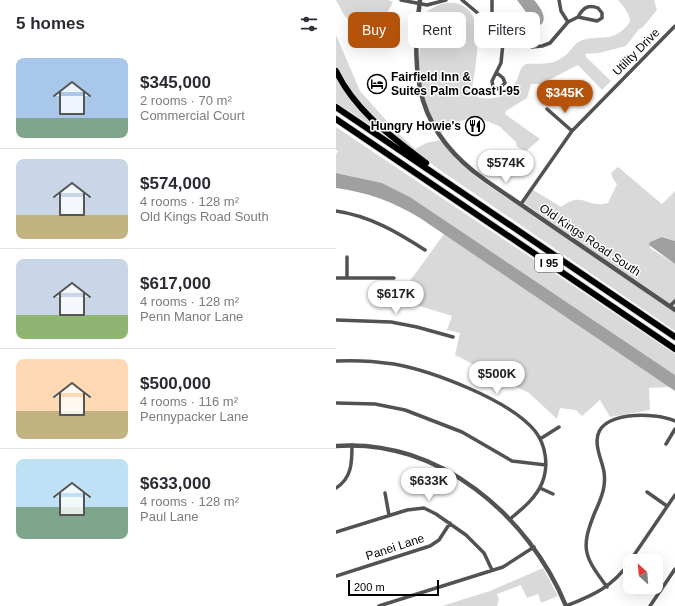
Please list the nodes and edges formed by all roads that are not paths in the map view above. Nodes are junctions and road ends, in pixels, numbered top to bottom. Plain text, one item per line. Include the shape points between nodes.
1 (401, 0) edge
2 (446, 0) edge
3 (462, 0) edge
4 (492, 0) edge
5 (559, 0) edge
6 (420, 2) edge
7 (476, 12) edge
8 (492, 12) edge
9 (578, 17) junction
10 (568, 22) junction
11 (675, 26) edge
12 (540, 46) edge
13 (502, 48) edge
14 (336, 71) edge
15 (497, 73) junction
16 (336, 106) edge
17 (547, 109) dead end
18 (336, 119) edge
19 (336, 124) edge
20 (572, 131) junction
21 (422, 177) junction
22 (447, 182) junction
23 (521, 204) junction
24 (336, 211) edge
25 (425, 250) dead end
26 (347, 257) dead end
27 (347, 277) junction
28 (336, 278) edge
29 (394, 278) dead end
30 (675, 301) edge
31 (673, 308) edge
32 (336, 320) edge
33 (453, 337) dead end
34 (675, 337) edge
35 (675, 349) edge
36 (336, 361) edge
37 (336, 403) edge
38 (675, 421) edge
39 (559, 427) dead end
40 (675, 429) edge
41 (540, 439) junction
42 (666, 444) dead end
43 (352, 445) junction
44 (336, 446) edge
45 (546, 465) junction
46 (336, 488) edge
47 (540, 488) junction
48 (647, 492) dead end
49 (385, 493) dead end
50 (553, 494) dead end
51 (675, 495) edge
52 (668, 506) junction
53 (389, 515) junction
54 (510, 519) junction
55 (450, 523) junction
56 (336, 532) edge
57 (534, 547) junction
58 (635, 554) edge
59 (675, 569) edge
60 (492, 570) junction
61 (623, 571) edge
62 (336, 576) edge
63 (607, 587) junction
64 (379, 606) edge
65 (566, 606) edge
66 (650, 606) edge

1 - 6 street
2 - 6 street via 431,5
3 - 7 street
4 - 8 street
5 - 10 street via 561,11
6 - 23 street, Old Kings Road South via 417,72 423,101 432,125 450,150 465,165
9 - 9 street via 597,21 602,18 602,13 598,8 590,6 583,9
9 - 10 street
10 - 12 street via 554,40
11 - 20 street, Utility Drive
13 - 15 street
14 - 22 highway via 351,96 374,122
15 - 15 street via 492,84 498,89 505,83
16 - 22 highway, I 95
17 - 20 street
18 - 21 highway, I 95
19 - 21 highway via 410,174
20 - 23 street, Utility Drive
21 - 35 highway, I 95
22 - 34 highway, I 95
23 - 31 street, Old Kings Road South
24 - 25 street via 378,223
26 - 27 street
27 - 28 street
27 - 29 street
30 - 31 street
32 - 33 street via 363,319 396,323
36 - 41 street via 393,364 465,387 504,407 530,426
37 - 45 street via 375,404 405,410 462,432 512,461
38 - 63 street via 656,415 637,415 611,421 598,434 597,446 605,470 605,482 588,532 586,547 592,566
39 - 41 street
40 - 42 street
41 - 45 street
43 - 44 street
43 - 46 street via 351,470 345,481
43 - 54 street via 385,448 428,463 476,489
45 - 47 street
47 - 50 street
47 - 54 street
48 - 52 street
49 - 53 street
51 - 52 street
52 - 58 street
53 - 55 street via 422,508 430,510
53 - 56 street
54 - 57 street
55 - 60 street via 482,551
55 - 62 street, Panei Lane via 439,540 430,546
57 - 60 street via 511,562
57 - 65 street via 551,573
59 - 66 street
60 - 64 street
61 - 63 street
63 - 65 street

